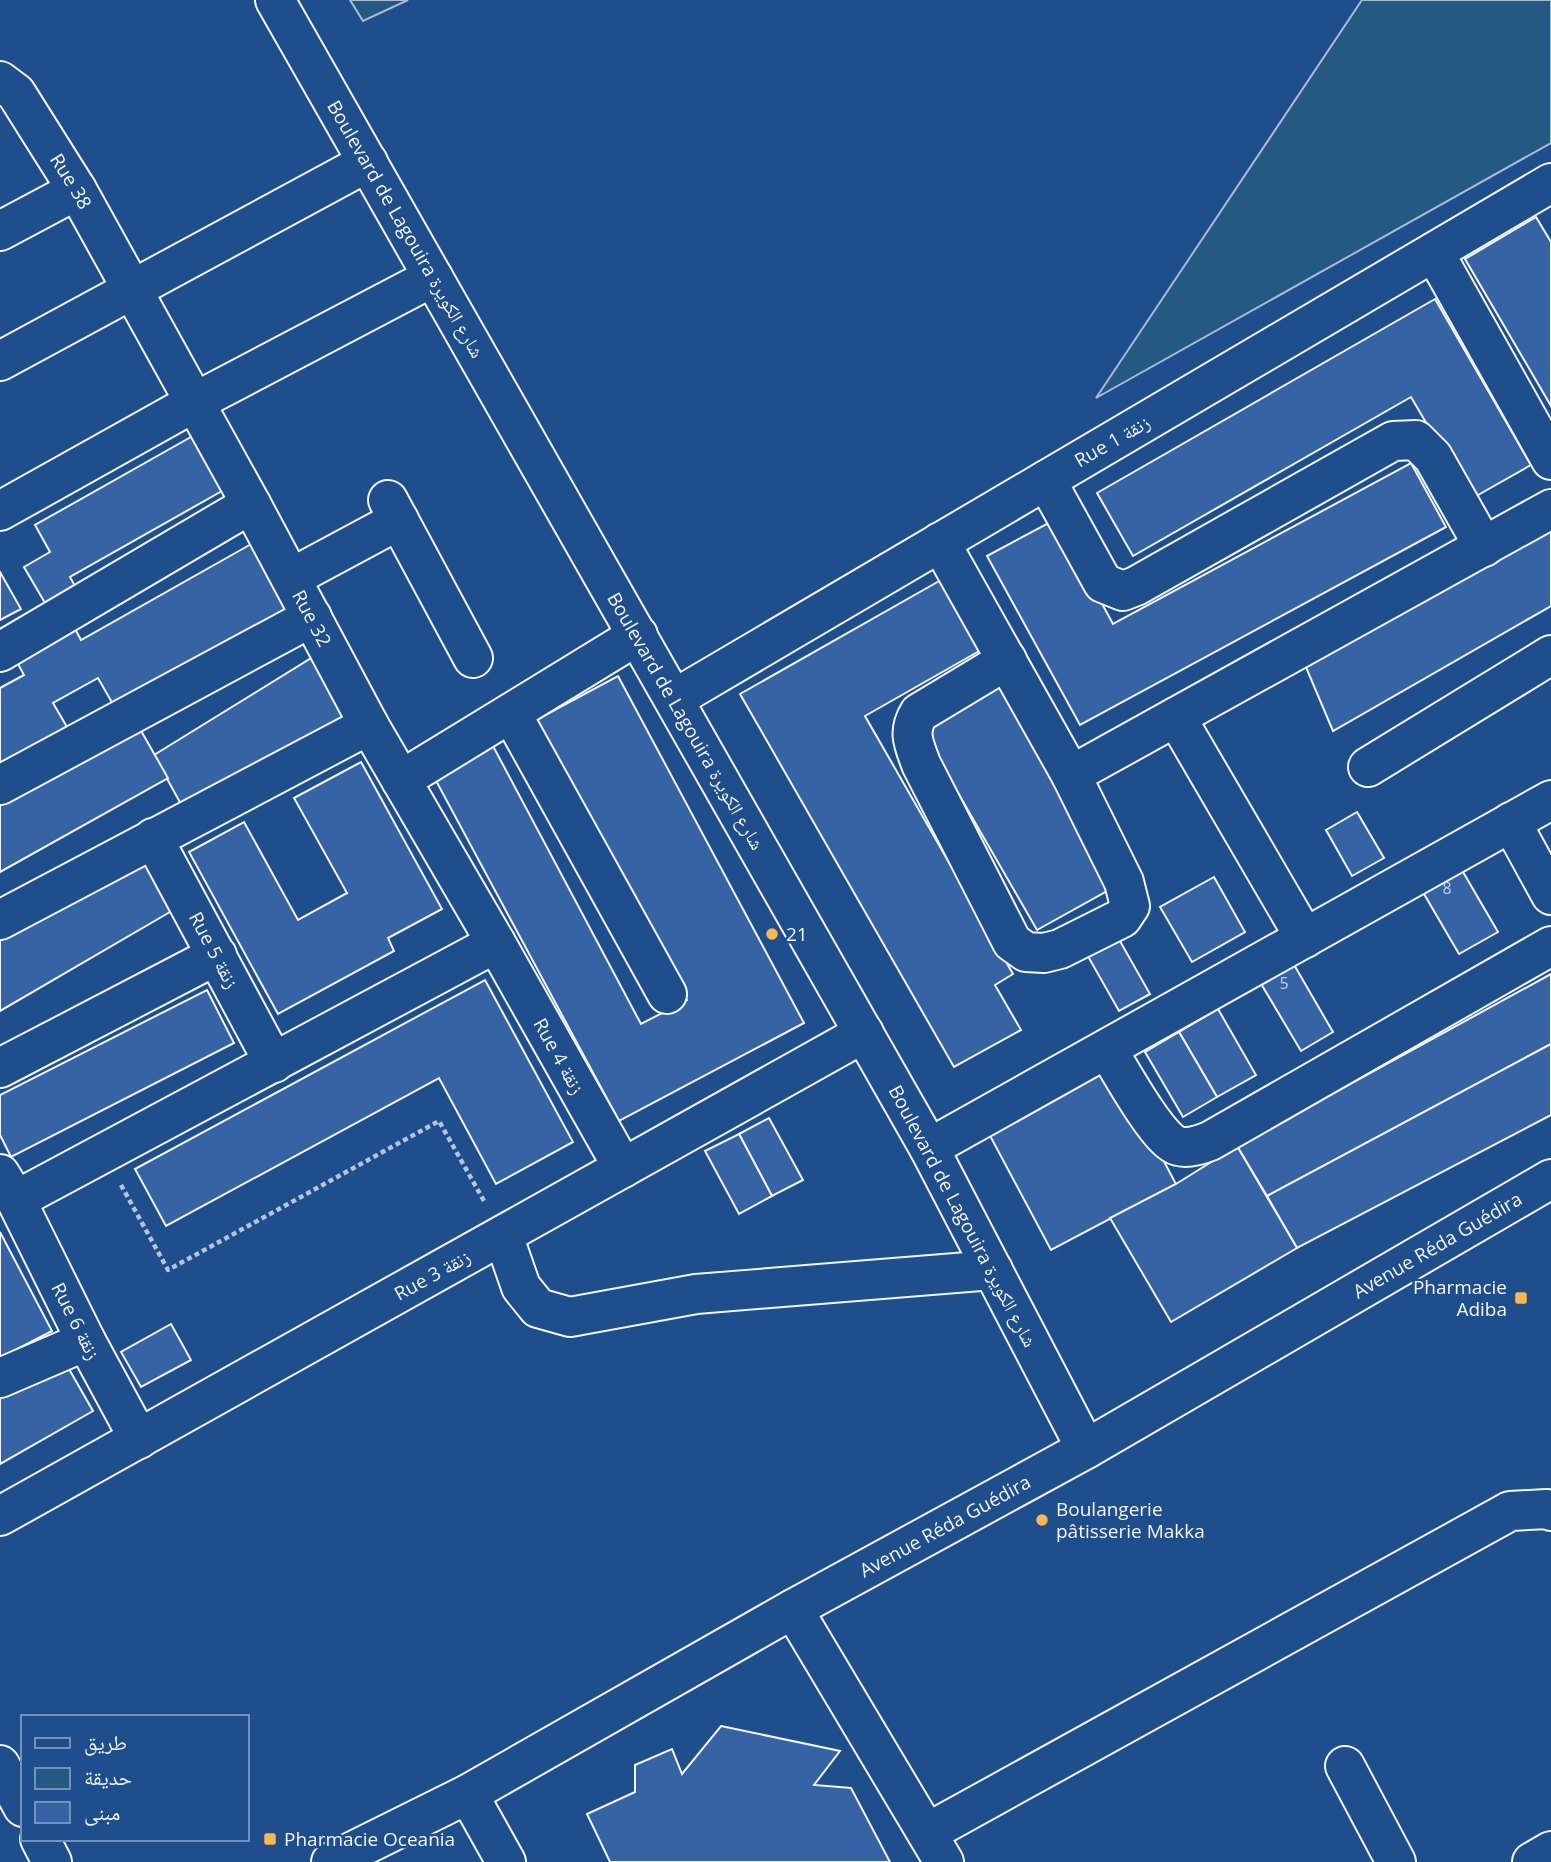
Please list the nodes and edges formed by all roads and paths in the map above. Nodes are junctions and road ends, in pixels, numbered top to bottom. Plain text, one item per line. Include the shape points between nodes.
1 (275, 0) edge
2 (0, 81) edge
3 (368, 162) junction
4 (77, 190) junction
5 (1548, 193) edge
6 (0, 232) edge
7 (1434, 252) junction
8 (433, 277) junction
9 (132, 290) junction
10 (0, 361) edge
11 (195, 402) junction
12 (1551, 460) edge
13 (1046, 480) junction
14 (251, 504) junction
15 (1551, 509) edge
16 (0, 512) edge
17 (940, 542) junction
18 (1484, 547) junction
19 (291, 578) junction
20 (312, 617) junction
21 (638, 635) junction
22 (0, 653) edge
23 (1551, 655) edge
24 (473, 659) dead end
25 (1007, 660) junction
26 (674, 699) junction
27 (511, 713) junction
28 (1175, 717) junction
29 (369, 725) junction
30 (1368, 767) dead end
31 (1070, 775) junction
32 (401, 780) junction
33 (0, 785) edge
34 (1551, 800) edge
35 (1511, 822) junction
36 (153, 838) junction
37 (1551, 895) edge
38 (0, 920) edge
39 (1305, 938) junction
40 (496, 943) junction
41 (1551, 946) edge
42 (217, 955) junction
43 (667, 994) dead end
44 (864, 1033) junction
45 (1107, 1049) junction
46 (274, 1062) junction
47 (0, 1068) edge
48 (929, 1148) junction
49 (103, 1154) junction
50 (623, 1168) junction
51 (1551, 1179) edge
52 (8, 1187) edge
53 (503, 1235) junction
54 (993, 1270) junction
55 (86, 1341) junction
56 (0, 1378) edge
57 (139, 1439) junction
58 (1086, 1449) junction
59 (1551, 1511) edge
60 (0, 1516) edge
61 (793, 1609) junction
62 (0, 1765) edge
63 (1345, 1766) dead end
64 (468, 1794) junction
65 (21, 1803) edge
66 (41, 1841) edge
67 (936, 1848) edge
68 (1551, 1851) edge
69 (52, 1862) edge
70 (331, 1862) edge
71 (506, 1862) edge
72 (1396, 1862) edge
73 (1532, 1862) edge

1 - 3 street, Boulevard de Lagouira شارع الكويرة
2 - 4 street, Rue 38 via 16,93
3 - 8 street, Boulevard de Lagouira شارع الكويرة
3 - 9 street
4 - 6 street
4 - 9 street, Rue 38
5 - 7 street, Rue 1 زنقة
7 - 12 street
7 - 13 street, Rue 1 زنقة
8 - 11 street
8 - 21 street, Boulevard de Lagouira شارع الكويرة
9 - 10 street
9 - 11 street, Rue 32
11 - 14 street, Rue 32
11 - 16 street
13 - 17 street, Rue 1 زنقة
13 - 18 street via 1103,583 1123,591 1393,441 1416,440 1433,457
14 - 19 street, Rue 32
14 - 22 street
15 - 18 street
17 - 25 street
17 - 26 street, Rue 1 زنقة
18 - 28 street
19 - 20 street, Rue 32
19 - 24 street via 393,510
20 - 29 street, Rue 32
20 - 33 street
21 - 26 street, Boulevard de Lagouira شارع الكويرة
21 - 27 street
23 - 30 street
25 - 31 street
25 - 31 street via 919,713 912,739 1012,942 1026,953 1060,949 1122,918 1130,906 1124,882
26 - 44 street, Boulevard de Lagouira شارع الكويرة
27 - 32 street
27 - 43 street
28 - 31 street
28 - 39 street
29 - 32 street, Rue 32
29 - 36 street
32 - 40 street, Rue 32
34 - 35 street
35 - 37 street
35 - 39 street
36 - 38 street
36 - 42 street, Rue 5 زنقة
39 - 45 street
40 - 46 street
40 - 50 street, Rue 4 زنقة
41 - 45 street via 1194,1147 1176,1146 1161,1135
42 - 46 street, Rue 5 زنقة
42 - 47 street
44 - 48 street, Boulevard de Lagouira شارع الكويرة
44 - 50 street, Rue 3 زنقة
45 - 48 street
46 - 49 street
48 - 54 street, Boulevard de Lagouira شارع الكويرة
49 - 52 street
49 - 53 path via 168,1270 439,1121
50 - 53 street, Rue 3 زنقة
51 - 58 street, Avenue Réda Guédira
52 - 55 street, Rue 6 زنقة
53 - 54 street via 522,1287 538,1307 570,1317 696,1294
53 - 57 street, Rue 3 زنقة
54 - 58 street, Boulevard de Lagouira شارع الكويرة
55 - 56 street
55 - 57 street, Rue 6 زنقة
57 - 60 street, Rue 3 زنقة
58 - 61 street, Avenue Réda Guédira
59 - 67 street via 1510,1511
61 - 64 street, Avenue Réda Guédira
61 - 67 street
62 - 65 street
63 - 72 street
64 - 70 street, Avenue Réda Guédira
64 - 71 street
66 - 69 street
68 - 73 street

